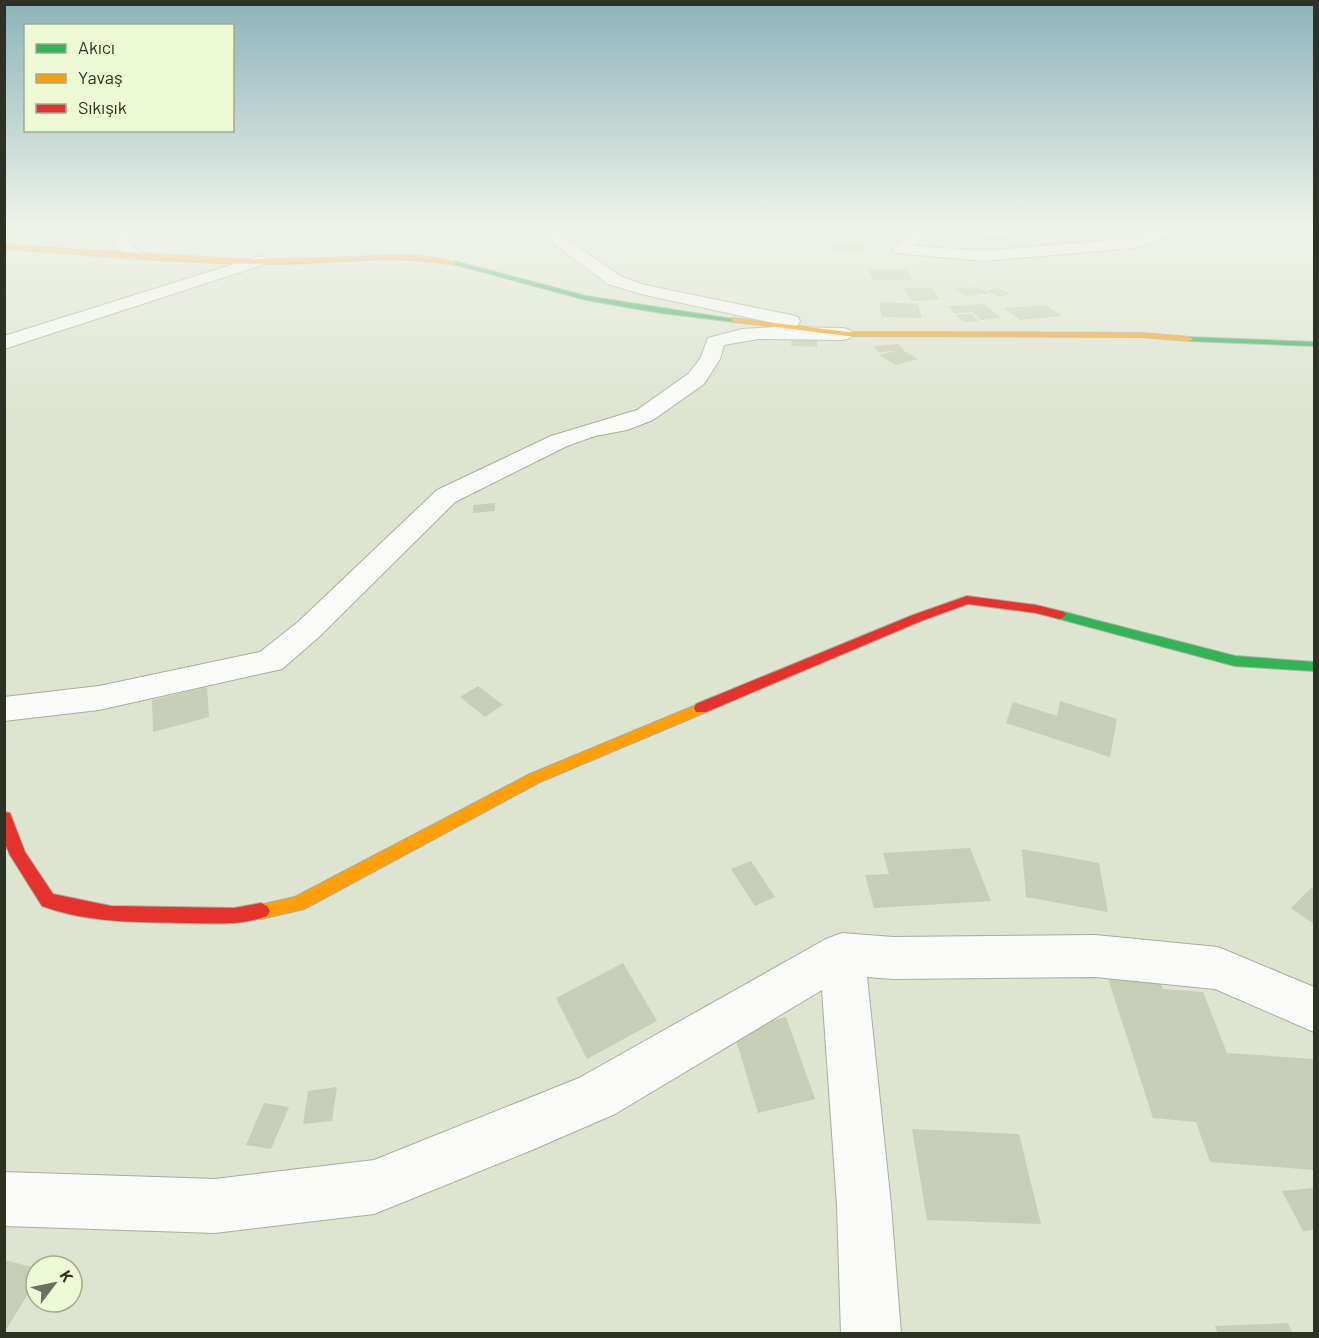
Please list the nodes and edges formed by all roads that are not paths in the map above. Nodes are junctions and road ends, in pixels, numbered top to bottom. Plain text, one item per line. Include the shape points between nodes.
1 (171, 289) edge
2 (553, 289) edge
3 (643, 289) edge
4 (848, 334) junction
5 (4, 343) edge
6 (1314, 344) edge
7 (1314, 667) edge
8 (4, 709) edge
9 (4, 818) edge
10 (842, 954) junction
11 (1314, 1010) edge
12 (4, 1199) edge
13 (871, 1334) edge

1 - 5 street
2 - 4 street via 661,311
3 - 4 street
4 - 6 street via 1142,335
4 - 8 street via 744,334 715,342 710,359 696,379 645,415 559,441 446,496 309,629 270,660 99,698
7 - 9 street via 1235,661 1036,609 967,600 536,778 298,904 234,916 111,914 48,901 18,855
10 - 11 street via 893,958 1095,956 1218,968
10 - 12 street via 597,1096 374,1187 215,1206
10 - 13 street

